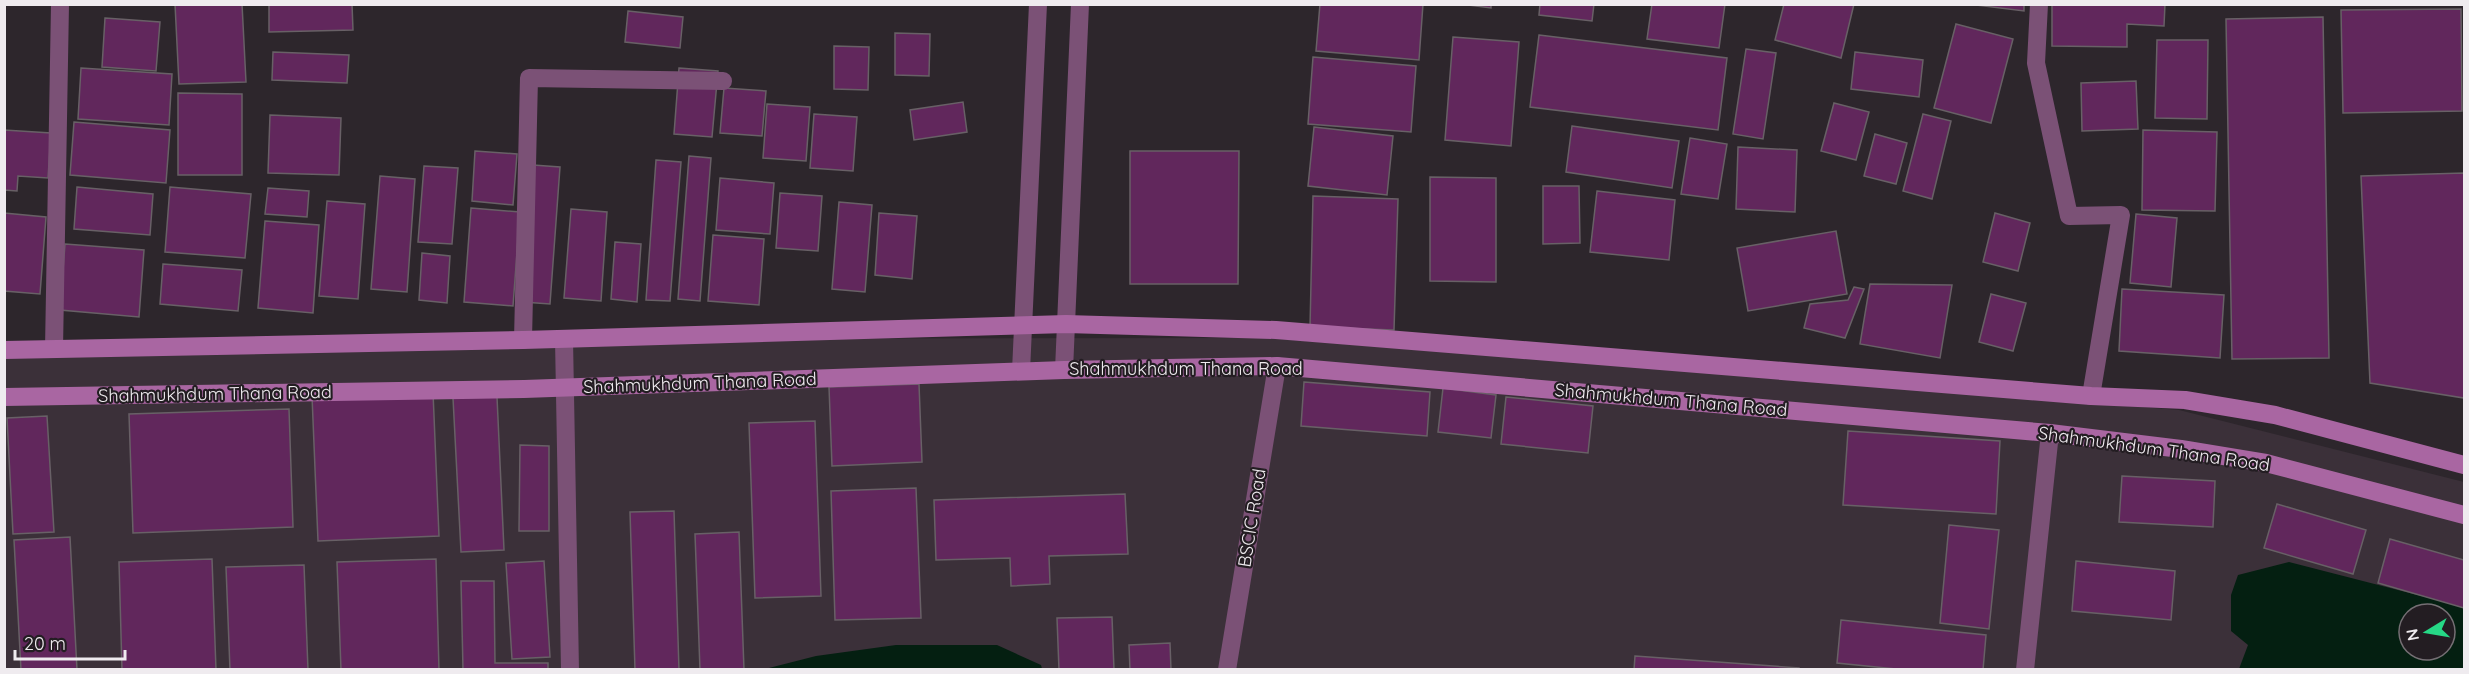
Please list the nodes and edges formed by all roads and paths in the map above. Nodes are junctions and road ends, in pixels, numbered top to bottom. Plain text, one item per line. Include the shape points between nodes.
1 (60, 4) edge
2 (1038, 4) edge
3 (1080, 4) edge
4 (2039, 4) edge
5 (723, 81) dead end
6 (1024, 324) junction
7 (1066, 324) junction
8 (564, 339) junction
9 (523, 340) junction
10 (54, 349) junction
11 (4, 350) edge
12 (1277, 366) junction
13 (1064, 370) junction
14 (1021, 371) junction
15 (565, 388) junction
16 (2091, 396) junction
17 (4, 397) edge
18 (2050, 433) junction
19 (2464, 465) edge
20 (2464, 515) edge
21 (570, 669) edge
22 (1227, 669) edge
23 (2025, 669) edge

1 - 10 street
2 - 6 street
3 - 7 street
4 - 16 street via 2036,63 2069,216 2121,214
5 - 9 street via 528,78
6 - 7 main road, Shahmukhdum Thana Road
6 - 8 main road, Shahmukhdum Thana Road
6 - 14 street
7 - 13 street
7 - 16 main road, Shahmukhdum Thana Road via 1276,330
8 - 9 main road, Shahmukhdum Thana Road
8 - 15 street
9 - 10 main road, Shahmukhdum Thana Road
10 - 11 main road, Shahmukhdum Thana Road
12 - 13 main road, Shahmukhdum Thana Road
12 - 18 main road, Shahmukhdum Thana Road
12 - 22 street, BSCIC Road
13 - 14 main road, Shahmukhdum Thana Road
14 - 15 main road, Shahmukhdum Thana Road
15 - 17 main road, Shahmukhdum Thana Road
15 - 21 street
16 - 19 main road, Shahmukhdum Thana Road via 2185,400 2275,415
18 - 20 main road, Shahmukhdum Thana Road via 2266,463
18 - 23 street

